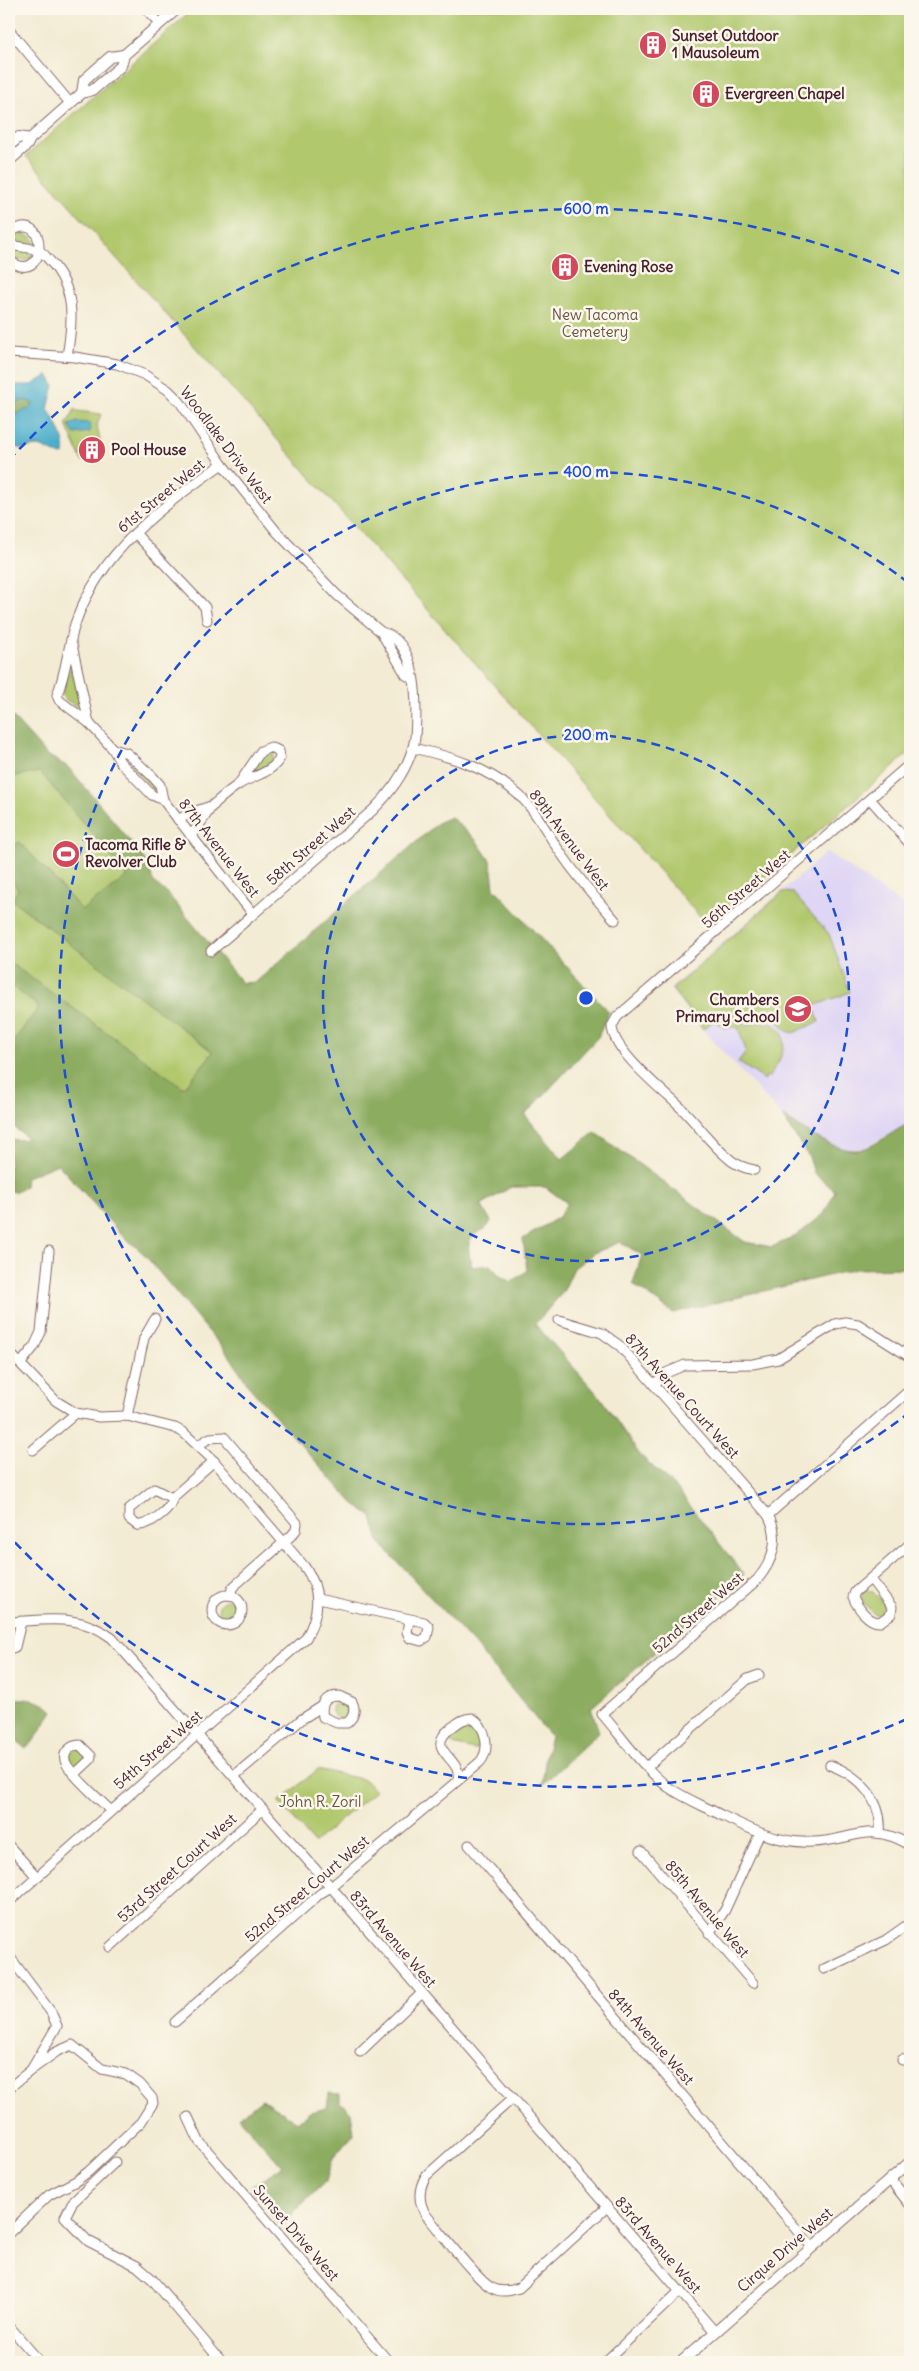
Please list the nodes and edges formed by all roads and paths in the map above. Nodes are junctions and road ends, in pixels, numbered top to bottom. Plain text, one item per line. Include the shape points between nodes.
1 (146, 9) edge
2 (177, 9) edge
3 (160, 24) junction
4 (9, 30) edge
5 (70, 103) junction
6 (30, 139) junction
7 (9, 146) edge
8 (9, 161) edge
9 (9, 233) edge
10 (9, 245) edge
11 (40, 252) junction
12 (9, 260) edge
13 (9, 353) edge
14 (67, 356) junction
15 (222, 464) junction
16 (135, 534) junction
17 (207, 620) dead end
18 (71, 641) junction
19 (68, 658) joint
20 (89, 724) junction
21 (413, 748) junction
22 (113, 749) junction
23 (910, 764) edge
24 (238, 785) junction
25 (870, 799) junction
26 (163, 800) junction
27 (214, 805) junction
28 (178, 820) junction
29 (190, 834) junction
30 (910, 844) edge
31 (253, 914) junction
32 (615, 920) dead end
33 (210, 951) dead end
34 (754, 1170) dead end
35 (50, 1251) dead end
36 (154, 1319) dead end
37 (559, 1320) dead end
38 (9, 1352) edge
39 (910, 1357) edge
40 (21, 1362) junction
41 (654, 1385) junction
42 (910, 1390) edge
43 (76, 1413) junction
44 (127, 1416) junction
45 (198, 1445) junction
46 (33, 1450) dead end
47 (214, 1461) junction
48 (172, 1498) junction
49 (768, 1515) junction
50 (282, 1542) junction
51 (910, 1544) edge
52 (872, 1577) junction
53 (231, 1595) dead end
54 (318, 1599) junction
55 (409, 1620) dead end
56 (9, 1622) edge
57 (21, 1622) junction
58 (9, 1649) edge
59 (760, 1675) dead end
60 (321, 1707) dead end
61 (198, 1734) junction
62 (830, 1765) dead end
63 (648, 1766) junction
64 (75, 1774) dead end
65 (234, 1776) junction
66 (458, 1778) junction
67 (263, 1809) junction
68 (110, 1810) junction
69 (880, 1832) junction
70 (760, 1833) junction
71 (910, 1844) edge
72 (469, 1845) dead end
73 (9, 1846) edge
74 (641, 1851) dead end
75 (37, 1877) junction
76 (331, 1887) junction
77 (9, 1902) edge
78 (910, 1923) edge
79 (709, 1933) junction
80 (110, 1947) dead end
81 (9, 1956) edge
82 (824, 1969) dead end
83 (753, 1983) dead end
84 (422, 1994) junction
85 (175, 2022) dead end
86 (360, 2052) dead end
87 (30, 2070) junction
88 (9, 2088) edge
89 (513, 2098) junction
90 (188, 2117) dead end
91 (115, 2162) dead end
92 (910, 2162) edge
93 (890, 2179) junction
94 (910, 2204) edge
95 (607, 2208) junction
96 (9, 2233) edge
97 (812, 2247) junction
98 (680, 2292) junction
99 (9, 2326) edge
100 (714, 2332) junction
101 (40, 2362) edge
102 (222, 2362) edge
103 (389, 2362) edge
104 (605, 2362) edge
105 (681, 2362) edge

1 - 3 street
2 - 3 street
3 - 5 street via 124,56 121,66 93,90 82,93
4 - 5 street
5 - 6 street
6 - 7 street via 19,137
6 - 8 street
9 - 11 street via 19,228 31,230 40,239
10 - 11 street
11 - 12 street via 28,265
11 - 14 street via 54,266 68,292 72,320
13 - 14 street, Woodlake Drive West
14 - 15 street, Woodlake Drive West via 118,364 159,384 180,402
15 - 16 street, 61st Street West via 157,513
15 - 21 street, Woodlake Drive West via 298,555 337,595 403,647 412,665 416,717
16 - 17 street via 205,607
16 - 18 street, 61st Street West via 115,553 95,580 75,624
18 - 19 street, 61st Street West
18 - 20 street
19 - 20 street, 87th Avenue West via 57,694 59,700
20 - 22 street, 87th Avenue West
21 - 31 street, 58th Street West via 403,772 382,802
21 - 32 street, 89th Avenue West via 470,764 519,796 584,885
22 - 26 street, 87th Avenue West via 120,762 152,795
22 - 26 street, 87th Avenue West via 127,753 145,769 160,785
23 - 25 street, 56th Street West
24 - 24 street via 271,768 280,758 279,751 270,747 261,751
24 - 27 street
25 - 30 street
25 - 34 street, 56th Street West via 617,1017 612,1026 614,1040 656,1088 679,1106 726,1157
26 - 28 street, 87th Avenue West
27 - 28 street
27 - 29 street
28 - 29 street, 87th Avenue West
29 - 31 street, 87th Avenue West
31 - 33 street, 58th Street West
35 - 40 street via 40,1332
36 - 44 street via 144,1338
37 - 41 street, 87th Avenue Court West via 581,1325 612,1339
38 - 40 street
39 - 41 street via 858,1324 845,1322 836,1324 778,1359 753,1364 685,1365 666,1373
40 - 43 street via 56,1401
41 - 49 street, 87th Avenue Court West
42 - 49 street
43 - 44 street via 99,1417
43 - 46 street
44 - 45 street via 175,1428
45 - 47 street
45 - 50 street via 218,1436 224,1437 235,1448 297,1523 296,1530
47 - 48 street
47 - 50 street
48 - 48 street via 157,1490 150,1491 129,1509 130,1520 136,1525 145,1525 170,1505
49 - 63 street, 52nd Street West via 774,1524 775,1539 764,1572 602,1714
50 - 53 street via 232,1588
50 - 54 street via 309,1573
51 - 52 street
52 - 52 street via 892,1607 891,1614 880,1622 871,1620 854,1597
54 - 55 street
54 - 61 street, 54th Street West via 317,1614 306,1638
56 - 57 street, 83rd Avenue West
57 - 58 street via 15,1647
57 - 61 street, 83rd Avenue West via 76,1620 104,1631
59 - 63 street via 748,1679
60 - 65 street
61 - 65 street, 83rd Avenue West
61 - 68 street, 54th Street West
62 - 69 street via 849,1773 876,1804 881,1818
63 - 70 street via 686,1798
64 - 68 street
65 - 67 street, 83rd Avenue West
66 - 66 street, 52nd Street Court West via 457,1769 442,1750 441,1742 447,1731 462,1720 472,1718 484,1729 485,1754 480,1762
66 - 76 street, 52nd Street Court West
67 - 76 street, 83rd Avenue West
67 - 80 street, 53rd Street Court West
68 - 75 street, 54th Street West
69 - 70 street via 859,1832 811,1842 790,1841
69 - 71 street
70 - 79 street via 719,1922
72 - 97 street, 84th Avenue West
73 - 75 street
74 - 79 street, 85th Avenue West
75 - 77 street, 54th Street West
76 - 84 street, 83rd Avenue West
76 - 85 street, 52nd Street Court West
78 - 82 street via 886,1940
79 - 83 street, 85th Avenue West
81 - 87 street via 56,2021 56,2030
84 - 86 street
84 - 89 street, 83rd Avenue West
87 - 88 street
87 - 96 street via 72,2045 102,2069 126,2074 140,2084 153,2103 141,2122 88,2172 48,2195
89 - 95 street, 83rd Avenue West
89 - 95 street via 426,2176 420,2189 426,2215 485,2284 498,2291 512,2290 525,2283
90 - 103 street, Sunset Drive West via 199,2141
91 - 102 street via 72,2203 66,2220 88,2241 136,2266 152,2279
92 - 93 street, Cirque Drive West
93 - 94 street
93 - 97 street, Cirque Drive West
95 - 98 street, 83rd Avenue West
97 - 100 street, Cirque Drive West
98 - 100 street, 83rd Avenue West
98 - 104 street
99 - 101 street
100 - 105 street, Cirque Drive West

